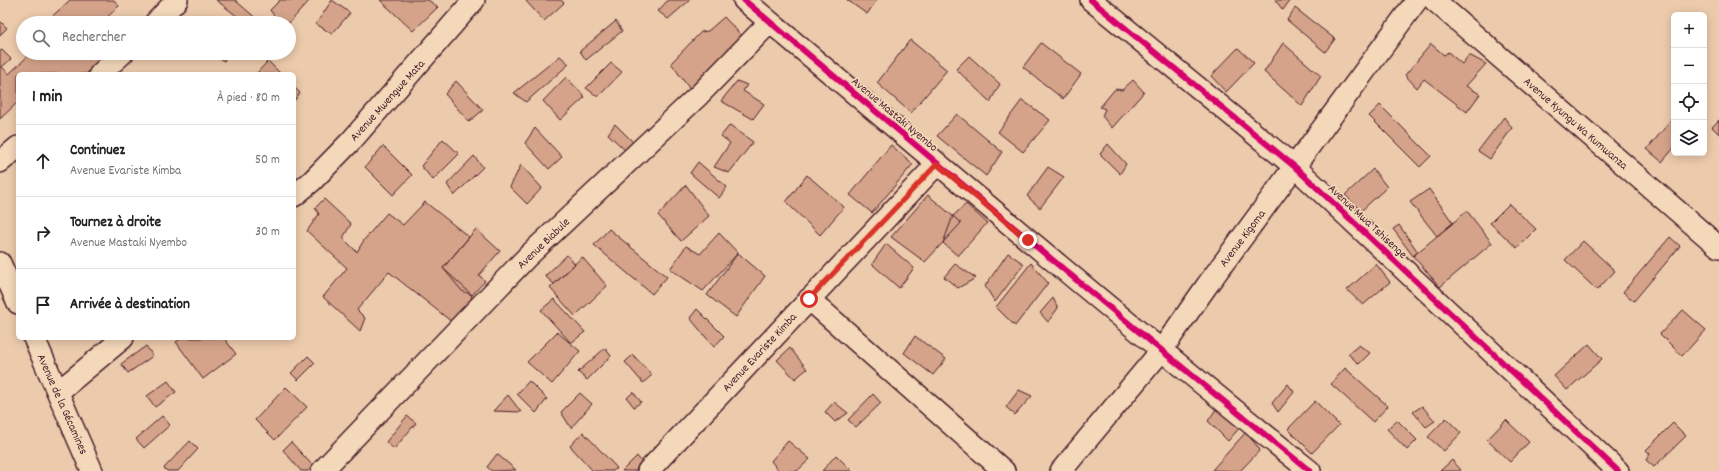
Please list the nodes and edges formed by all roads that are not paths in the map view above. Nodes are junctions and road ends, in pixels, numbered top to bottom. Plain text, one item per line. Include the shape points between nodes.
1 (177, 0) edge
2 (474, 0) edge
3 (744, 0) edge
4 (1091, 0) edge
5 (1417, 0) edge
6 (1434, 0) edge
7 (162, 16) edge
8 (770, 22) junction
9 (115, 60) edge
10 (102, 72) edge
11 (16, 149) edge
12 (0, 162) edge
13 (937, 164) junction
14 (1294, 167) junction
15 (296, 194) edge
16 (1719, 247) edge
17 (0, 263) edge
18 (16, 299) edge
19 (809, 299) junction
20 (35, 340) edge
21 (121, 340) edge
22 (1161, 351) junction
23 (58, 392) junction
24 (92, 471) edge
25 (322, 471) edge
26 (648, 471) edge
27 (1004, 471) edge
28 (1062, 471) edge
29 (1310, 471) edge
30 (1618, 471) edge

1 - 7 street
2 - 15 street, Avenue Mwengwe Mata via 352,140 312,182
3 - 8 street, Avenue Mastaki Nyembo
4 - 14 street, Avenue Mwa Tshisenge
5 - 14 street, Avenue Kigoma
6 - 16 street, Avenue Kyungu Wa Kumwanza
8 - 13 street, Avenue Mastaki Nyembo
8 - 25 street, Avenue Biabule via 699,95 528,257
9 - 10 street
11 - 12 street
13 - 19 street, Avenue Evariste Kimba
13 - 22 street, Avenue Mastaki Nyembo
14 - 22 street, Avenue Kigoma
14 - 30 street, Avenue Mwa Tshisenge
17 - 18 street
19 - 26 street, Avenue Evariste Kimba
19 - 27 street
20 - 23 street, Avenue de la Gécamines
21 - 23 street
22 - 28 street, Avenue Kigoma
22 - 29 street, Avenue Mastaki Nyembo
23 - 24 street, Avenue de la Gécamines

